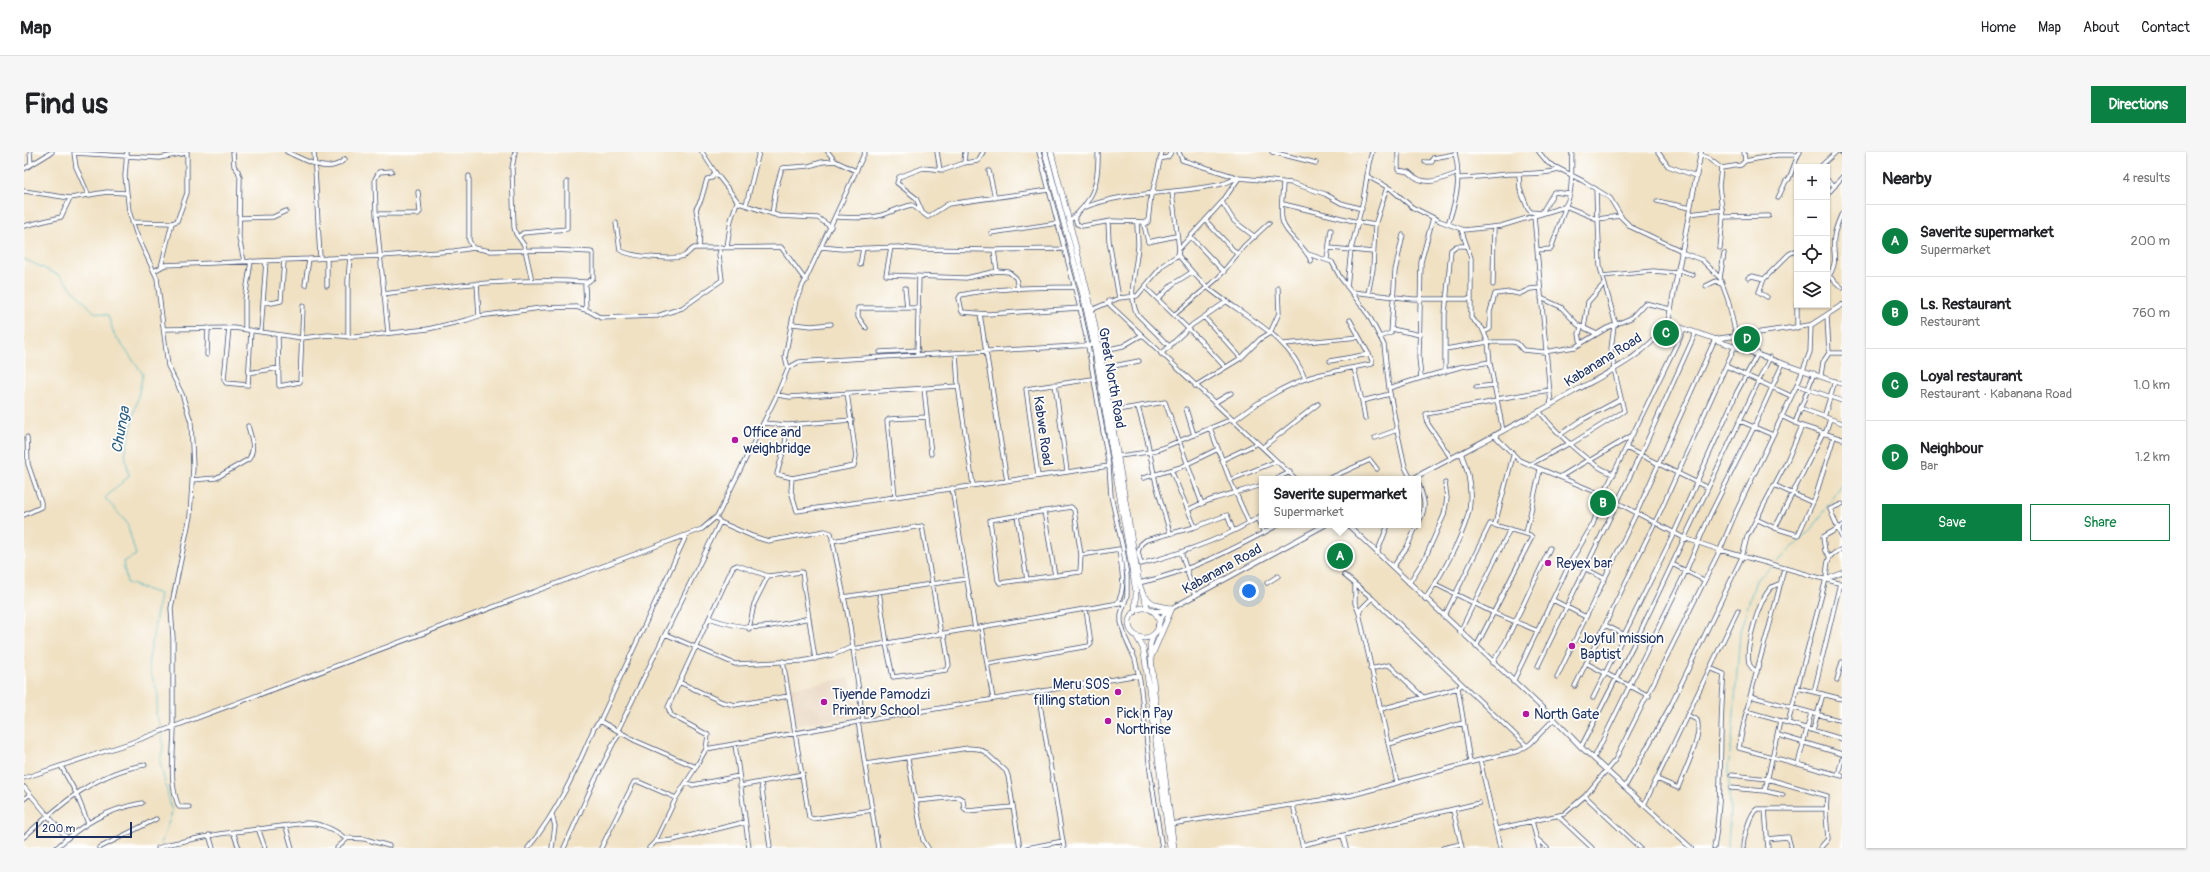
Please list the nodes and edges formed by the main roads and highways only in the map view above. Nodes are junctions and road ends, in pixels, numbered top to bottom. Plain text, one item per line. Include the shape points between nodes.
1 (1045, 152) edge
2 (1051, 152) edge
3 (1141, 591) junction
4 (1150, 610) junction
5 (1134, 612) junction
6 (1153, 635) junction
7 (1137, 637) junction
8 (1152, 658) junction
9 (1169, 824) junction
10 (1170, 848) edge
11 (1174, 848) edge

1 - 5 main road, Great North Road via 1094,345 1136,592
2 - 3 main road, Great North Road via 1100,351
3 - 4 main road, Great North Road
3 - 8 main road via 1149,601 1170,609
4 - 5 main road
4 - 6 main road via 1157,617 1158,625
5 - 7 main road via 1130,626
6 - 7 main road
6 - 8 main road via 1150,646
7 - 9 main road via 1145,659
8 - 9 main road
9 - 10 main road
9 - 11 main road

